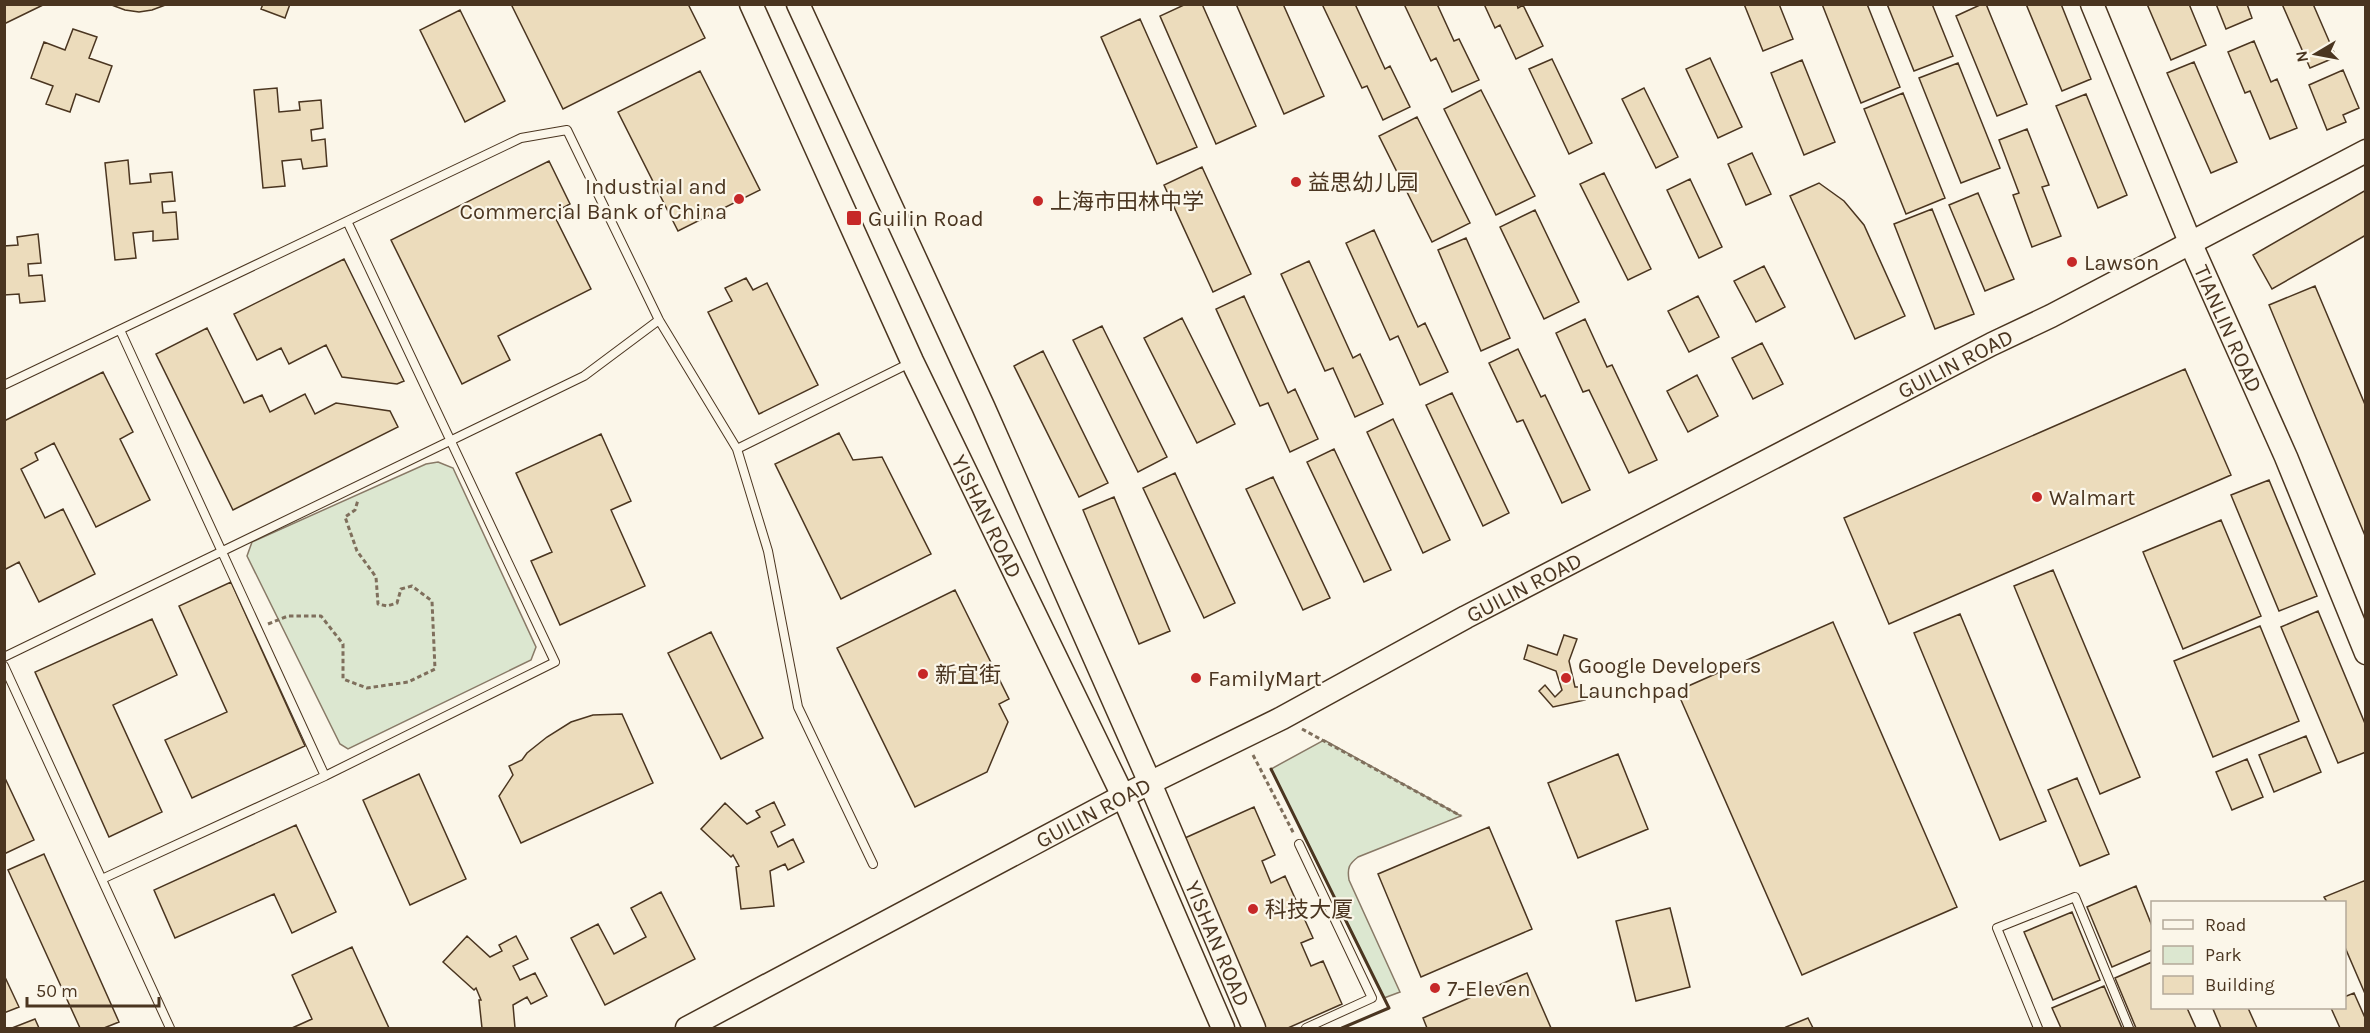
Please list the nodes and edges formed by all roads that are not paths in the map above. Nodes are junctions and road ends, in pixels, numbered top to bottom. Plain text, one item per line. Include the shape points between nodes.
1 (751, 4) edge
2 (798, 4) edge
3 (2092, 4) edge
4 (2366, 151) edge
5 (347, 221) junction
6 (2190, 242) junction
7 (659, 321) junction
8 (120, 330) junction
9 (912, 361) junction
10 (4, 385) edge
11 (451, 441) junction
12 (736, 449) junction
13 (222, 550) junction
14 (2366, 653) edge
15 (4, 657) edge
16 (4, 666) edge
17 (325, 776) junction
18 (1150, 783) junction
19 (1123, 796) junction
20 (1299, 844) road end
21 (873, 864) dead end
22 (102, 879) junction
23 (170, 1029) edge
24 (687, 1029) edge
25 (1223, 1029) edge
26 (1254, 1029) edge
27 (1306, 1029) edge
28 (2038, 1029) edge
29 (2129, 1029) edge

1 - 9 main road, YISHAN ROAD
2 - 18 main road, YISHAN ROAD via 983,406
3 - 6 main road, TIANLIN ROAD
4 - 6 main road, GUILIN ROAD
5 - 7 lane via 520,138 567,130
5 - 8 lane
5 - 11 lane
6 - 14 main road, TIANLIN ROAD via 2286,457
6 - 18 main road, GUILIN ROAD via 1466,617 1282,718
7 - 11 lane via 584,376
7 - 12 lane
8 - 10 lane
8 - 13 lane
9 - 12 lane
9 - 19 main road, YISHAN ROAD
11 - 13 lane
11 - 17 lane via 555,662
12 - 21 lane via 768,551 798,707
13 - 15 lane
13 - 17 lane
16 - 22 lane
17 - 22 lane
18 - 19 main road, GUILIN ROAD
18 - 26 main road, YISHAN ROAD
19 - 24 main road, GUILIN ROAD
19 - 25 main road, YISHAN ROAD
20 - 27 lane via 1372,998
22 - 23 lane
28 - 29 lane via 1997,928 2074,897

